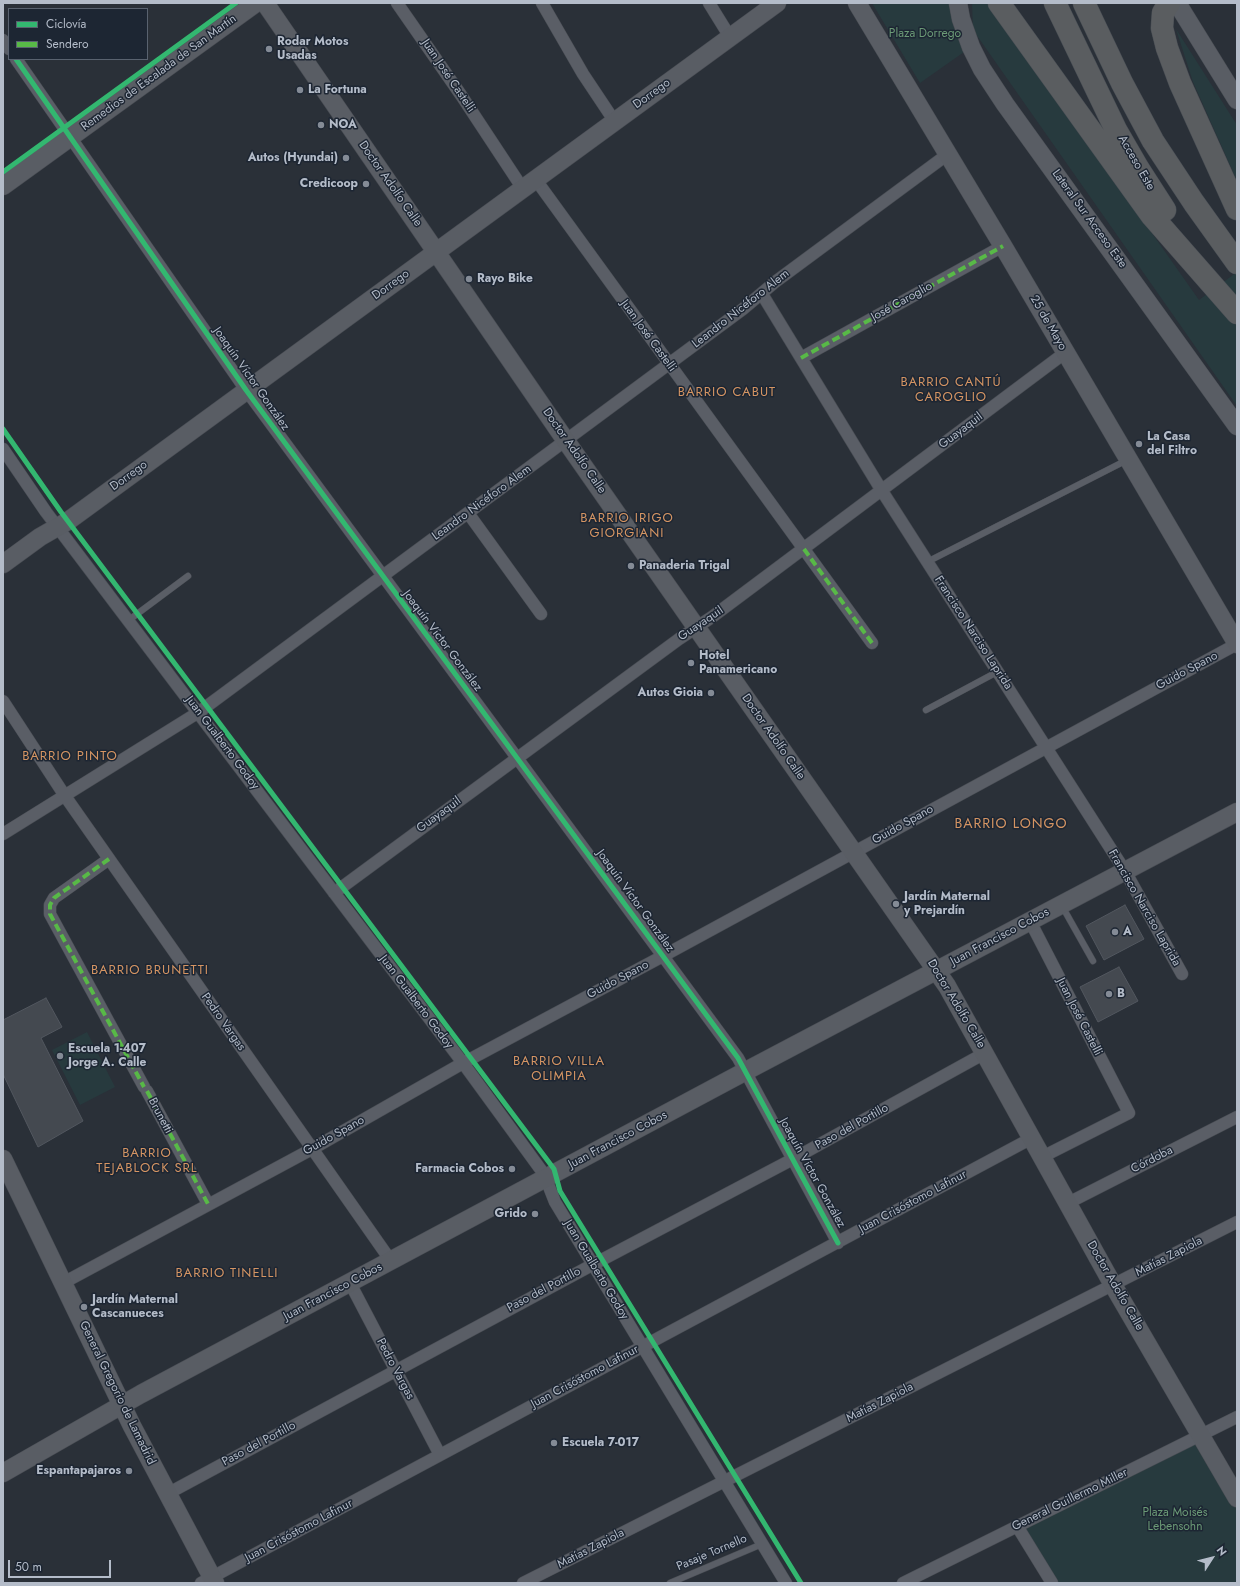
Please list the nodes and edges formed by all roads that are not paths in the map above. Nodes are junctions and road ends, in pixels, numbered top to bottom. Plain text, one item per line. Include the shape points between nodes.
1 (256, 3) edge
2 (265, 3) edge
3 (397, 3) edge
4 (542, 3) edge
5 (709, 3) edge
6 (777, 3) edge
7 (857, 3) edge
8 (958, 3) edge
9 (998, 3) edge
10 (1056, 3) edge
11 (1084, 3) edge
12 (1169, 3) edge
13 (1178, 3) edge
14 (730, 37) junction
15 (17, 60) edge
16 (1237, 100) edge
17 (615, 122) junction
18 (70, 137) junction
19 (948, 154) junction
20 (530, 185) junction
21 (3, 186) edge
22 (1237, 209) edge
23 (1003, 246) junction
24 (437, 252) junction
25 (1237, 263) edge
26 (762, 294) junction
27 (1237, 312) edge
28 (1066, 352) junction
29 (801, 358) junction
30 (669, 364) junction
31 (246, 390) junction
32 (1237, 426) edge
33 (566, 440) junction
34 (3, 449) edge
35 (1128, 459) junction
36 (882, 491) junction
37 (468, 513) junction
38 (58, 526) junction
39 (804, 549) junction
40 (927, 562) junction
41 (3, 564) edge
42 (188, 576) dead end
43 (382, 576) junction
44 (541, 614) dead end
45 (129, 620) junction
46 (697, 628) junction
47 (872, 643) dead end
48 (1237, 644) edge
49 (997, 672) junction
50 (3, 701) edge
51 (926, 710) dead end
52 (199, 712) junction
53 (1046, 747) junction
54 (516, 758) junction
55 (65, 796) junction
56 (1237, 812) edge
57 (3, 834) edge
58 (854, 852) junction
59 (109, 859) junction
60 (1125, 871) junction
61 (334, 893) junction
62 (1061, 905) junction
63 (1030, 921) junction
64 (663, 956) junction
65 (1093, 961) dead end
66 (937, 970) junction
67 (1182, 974) dead end
68 (985, 1053) junction
69 (463, 1063) junction
70 (746, 1071) junction
71 (1237, 1117) edge
72 (1032, 1138) junction
73 (312, 1148) junction
74 (1042, 1157) junction
75 (3, 1159) edge
76 (793, 1159) junction
77 (546, 1179) junction
78 (1068, 1203) junction
79 (208, 1204) junction
80 (1237, 1222) edge
81 (838, 1243) junction
82 (391, 1261) junction
83 (592, 1265) junction
84 (63, 1283) junction
85 (350, 1283) junction
86 (1113, 1285) junction
87 (643, 1346) junction
88 (395, 1371) junction
89 (122, 1405) junction
90 (1237, 1417) edge
91 (1201, 1435) junction
92 (440, 1455) junction
93 (3, 1473) edge
94 (725, 1482) junction
95 (167, 1494) junction
96 (1237, 1498) edge
97 (1017, 1526) junction
98 (762, 1544) junction
99 (209, 1581) edge
100 (523, 1583) edge
101 (670, 1583) edge
102 (786, 1583) edge
103 (903, 1583) edge
104 (1052, 1583) edge

1 - 18 main road, Remedios de Escalada de San Martín
2 - 24 main road, Doctor Adolfo Calle
3 - 20 street, Juan José Castelli via 461,95
4 - 17 street via 583,74
5 - 14 street
6 - 14 main road, Dorrego
7 - 19 main road, 25 de Mayo
8 - 32 main road, Lateral Sur Acceso Este via 971,47 982,70
9 - 27 highway via 1152,216
10 - 27 highway, Acceso Este via 1100,98 1138,168 1166,213
11 - 25 highway via 1153,141
12 - 22 highway via 1163,13 1162,28 1167,48 1180,83
13 - 16 main road
14 - 17 main road, Dorrego
15 - 18 street, Joaquín Víctor González
17 - 20 main road, Dorrego
18 - 21 main road, Remedios de Escalada de San Martín
18 - 31 street, Joaquín Víctor González
19 - 23 main road, 25 de Mayo
19 - 26 street, Leandro Nicéforo Alem
20 - 24 main road, Dorrego
20 - 30 street, Juan José Castelli
23 - 28 main road, 25 de Mayo
23 - 29 street, José Caroglio
24 - 31 main road, Dorrego
24 - 33 main road, Doctor Adolfo Calle
26 - 29 street, Francisco Narciso Laprida
26 - 30 street, Leandro Nicéforo Alem
28 - 35 main road, 25 de Mayo
28 - 36 street, Guayaquil
29 - 36 street, Francisco Narciso Laprida
30 - 33 street, Leandro Nicéforo Alem
30 - 39 street, Juan José Castelli
31 - 38 main road, Dorrego
31 - 43 street, Joaquín Víctor González
33 - 37 street, Leandro Nicéforo Alem
33 - 46 main road, Doctor Adolfo Calle
34 - 38 street, Juan Gualberto Godoy
35 - 40 lane
35 - 48 main road, 25 de Mayo
36 - 39 street, Guayaquil
36 - 40 street, Francisco Narciso Laprida
37 - 43 street, Leandro Nicéforo Alem
37 - 44 street
38 - 41 main road, Dorrego
38 - 45 street, Juan Gualberto Godoy
39 - 46 street, Guayaquil
39 - 47 street, Juan José Castelli
40 - 49 street, Francisco Narciso Laprida
42 - 45 lane
43 - 52 street, Leandro Nicéforo Alem
43 - 54 street, Joaquín Víctor González
45 - 52 street, Juan Gualberto Godoy
46 - 54 street, Guayaquil
46 - 58 main road, Doctor Adolfo Calle
48 - 53 street, Guido Spano
49 - 51 lane
49 - 53 street, Francisco Narciso Laprida
50 - 55 street, Pedro Vargas
52 - 55 street, Leandro Nicéforo Alem
52 - 61 street, Juan Gualberto Godoy
53 - 58 street, Guido Spano
53 - 60 street, Francisco Narciso Laprida
54 - 61 street, Guayaquil
54 - 64 street, Joaquín Víctor González
55 - 57 street, Leandro Nicéforo Alem
55 - 59 street, Pedro Vargas
56 - 60 main road, Juan Francisco Cobos
58 - 64 street, Guido Spano
58 - 66 main road, Doctor Adolfo Calle
59 - 73 street, Pedro Vargas
59 - 79 street, Brunetti via 54,898 50,905 50,914
60 - 62 main road, Juan Francisco Cobos
60 - 67 street, Francisco Narciso Laprida
61 - 69 street, Juan Gualberto Godoy
62 - 63 main road, Juan Francisco Cobos
62 - 65 lane
63 - 66 main road, Juan Francisco Cobos
63 - 74 street, Juan José Castelli via 1129,1113
64 - 69 street, Guido Spano
64 - 70 street, Joaquín Víctor González
66 - 68 main road, Doctor Adolfo Calle
66 - 70 main road, Juan Francisco Cobos
68 - 72 main road, Doctor Adolfo Calle
68 - 76 street, Paso del Portillo
69 - 73 street, Guido Spano
69 - 77 street, Juan Gualberto Godoy
70 - 76 street, Joaquín Víctor González
70 - 77 main road, Juan Francisco Cobos
71 - 78 street, Córdoba
72 - 74 main road, Doctor Adolfo Calle
72 - 81 street, Juan Crisóstomo Lafinur
73 - 79 street, Guido Spano
73 - 82 street, Pedro Vargas
74 - 78 main road, Doctor Adolfo Calle
75 - 84 main road, General Gregorio de Lamadrid
76 - 81 street, Joaquín Víctor González
76 - 83 street, Paso del Portillo
77 - 82 main road, Juan Francisco Cobos
77 - 83 street, Juan Gualberto Godoy via 555,1202
78 - 86 main road, Doctor Adolfo Calle
79 - 84 street, Guido Spano
80 - 86 street, Matías Zapiola
81 - 87 street, Juan Crisóstomo Lafinur
82 - 85 main road, Juan Francisco Cobos
83 - 87 street, Juan Gualberto Godoy
83 - 88 street, Paso del Portillo
84 - 89 main road, General Gregorio de Lamadrid
85 - 88 street, Pedro Vargas
85 - 89 main road, Juan Francisco Cobos
86 - 91 main road, Doctor Adolfo Calle
86 - 94 street, Matías Zapiola
87 - 92 street, Juan Crisóstomo Lafinur
87 - 94 street, Juan Gualberto Godoy
88 - 92 street, Pedro Vargas
88 - 95 street, Paso del Portillo
89 - 93 main road, Juan Francisco Cobos
89 - 95 main road, General Gregorio de Lamadrid
90 - 91 street, General Guillermo Miller
91 - 96 main road, Doctor Adolfo Calle
91 - 97 street, General Guillermo Miller
92 - 99 street, Juan Crisóstomo Lafinur
94 - 98 street, Juan Gualberto Godoy
94 - 100 street, Matías Zapiola
95 - 99 main road, General Gregorio de Lamadrid
97 - 103 street, General Guillermo Miller
97 - 104 street
98 - 101 lane, Pasaje Tornello
98 - 102 street, Juan Gualberto Godoy

